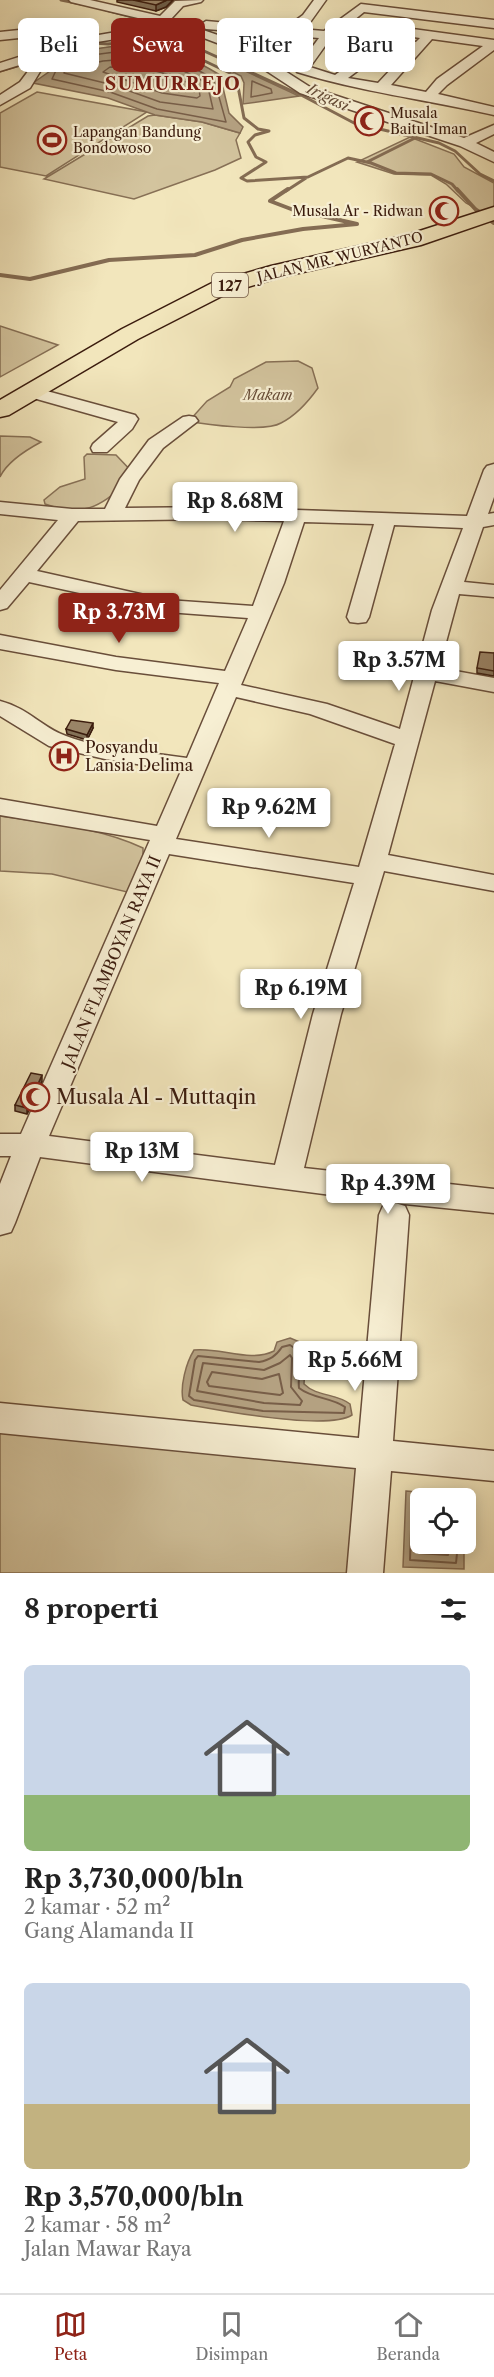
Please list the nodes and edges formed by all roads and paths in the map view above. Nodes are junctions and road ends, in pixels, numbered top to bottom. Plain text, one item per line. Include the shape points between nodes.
1 (75, 0) edge
2 (197, 0) edge
3 (328, 3) edge
4 (364, 8) junction
5 (142, 18) edge
6 (172, 18) edge
7 (307, 18) edge
8 (350, 18) edge
9 (494, 24) edge
10 (415, 33) edge
11 (18, 34) edge
12 (429, 35) junction
13 (0, 36) edge
14 (205, 36) edge
15 (325, 38) edge
16 (494, 44) edge
17 (415, 46) edge
18 (418, 46) junction
19 (15, 50) dead end
20 (18, 50) edge
21 (18, 62) edge
22 (0, 67) edge
23 (33, 72) edge
24 (348, 72) edge
25 (337, 80) junction
26 (382, 87) junction
27 (424, 95) junction
28 (0, 101) edge
29 (494, 111) edge
30 (380, 115) junction
31 (494, 129) edge
32 (465, 143) junction
33 (494, 158) edge
34 (489, 215) edge
35 (32, 392) junction
36 (0, 410) edge
37 (189, 421) dead end
38 (100, 448) dead end
39 (494, 470) edge
40 (0, 508) edge
41 (112, 514) junction
42 (72, 515) junction
43 (296, 516) junction
44 (386, 519) junction
45 (484, 520) edge
46 (25, 575) junction
47 (452, 587) junction
48 (494, 591) edge
49 (0, 604) edge
50 (261, 613) junction
51 (358, 617) dead end
52 (0, 642) edge
53 (425, 672) junction
54 (230, 684) junction
55 (494, 686) edge
56 (0, 708) edge
57 (407, 740) junction
58 (195, 766) junction
59 (0, 807) edge
60 (164, 840) junction
61 (372, 869) junction
62 (494, 883) edge
63 (0, 1145) edge
64 (32, 1145) junction
65 (287, 1178) junction
66 (494, 1202) edge
67 (394, 1215) dead end
68 (0, 1223) edge
69 (0, 1418) edge
70 (374, 1453) junction
71 (494, 1466) edge
72 (365, 1573) edge

1 - 5 street
2 - 6 street via 179,3
3 - 4 street
3 - 7 street
4 - 8 street
4 - 9 street via 481,16
10 - 12 street
11 - 13 street
12 - 16 street
12 - 18 street
14 - 30 street via 237,46 305,90
15 - 25 street via 302,69
16 - 27 street
17 - 18 street
18 - 26 street
19 - 20 street
21 - 22 street
23 - 28 street via 29,81
24 - 25 street
25 - 26 street
26 - 27 street
27 - 29 street
27 - 30 street
30 - 32 street
31 - 32 street
32 - 33 street
34 - 35 main road, JALAN MR. WURYANTO / 127 via 413,240 220,288 130,334
35 - 36 main road, JALAN MR. WURYANTO / 127
35 - 38 street via 129,419
37 - 41 street via 156,444 130,479
39 - 45 street
40 - 42 street
41 - 42 street
41 - 43 street
42 - 46 street
43 - 44 street
43 - 50 street, JALAN FLAMBOYAN RAYA II
44 - 45 street
44 - 51 street
45 - 47 street
46 - 49 street
46 - 50 street via 167,606
47 - 48 street
47 - 53 street
50 - 54 street, JALAN FLAMBOYAN RAYA II
52 - 54 street
53 - 55 street
53 - 57 street
54 - 57 street via 360,721
54 - 58 street, JALAN FLAMBOYAN RAYA II
56 - 58 street via 57,741
57 - 61 street
58 - 60 street, JALAN FLAMBOYAN RAYA II
59 - 60 street
60 - 61 street
60 - 64 street, JALAN FLAMBOYAN RAYA II
61 - 62 street
61 - 65 street via 327,1014
63 - 64 street
64 - 65 street
64 - 68 street, JALAN FLAMBOYAN RAYA II
65 - 66 street
67 - 70 street
69 - 70 street
70 - 71 street
70 - 72 street

